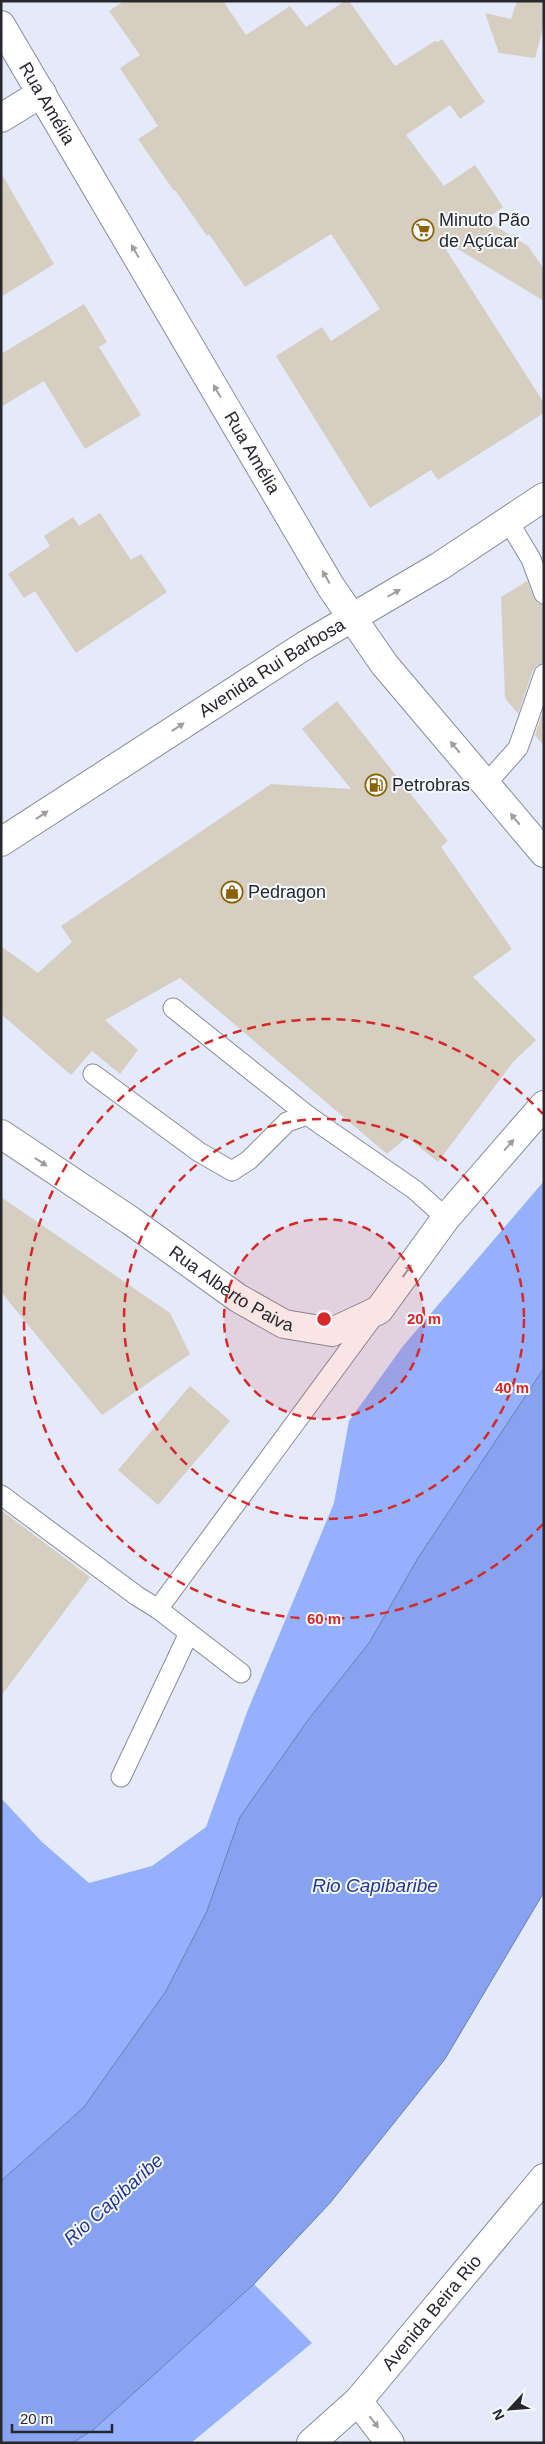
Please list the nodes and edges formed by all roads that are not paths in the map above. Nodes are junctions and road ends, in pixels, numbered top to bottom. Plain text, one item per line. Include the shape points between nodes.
1 (1, 25) edge
2 (42, 93) junction
3 (1, 118) edge
4 (544, 497) edge
5 (508, 521) junction
6 (544, 594) edge
7 (352, 618) junction
8 (544, 674) edge
9 (486, 784) junction
10 (1, 842) edge
11 (544, 853) edge
12 (172, 1008) dead end
13 (93, 1074) dead end
14 (544, 1105) edge
15 (307, 1115) junction
16 (1, 1134) edge
17 (446, 1218) junction
18 (379, 1310) junction
19 (1, 1495) edge
20 (158, 1609) junction
21 (189, 1633) junction
22 (241, 1673) dead end
23 (122, 1777) dead end
24 (544, 2178) edge
25 (358, 2401) junction
26 (311, 2443) edge
27 (390, 2443) edge

1 - 2 main road, Rua Amélia
2 - 3 main road
7 -> 2 main road, Rua Amélia
4 - 5 main road, Avenida Rui Barbosa
5 - 6 lane via 531,559
7 -> 5 main road, Avenida Rui Barbosa
9 -> 7 main road, Rua Amélia via 384,664
10 -> 7 main road, Avenida Rui Barbosa
8 - 9 lane via 518,748
11 -> 9 main road, Rua Amélia
12 - 15 lane
13 - 15 lane via 199,1152 232,1171 249,1160 287,1122
17 -> 14 main road, Rua Alberto Paiva
15 - 17 lane via 415,1190
16 -> 18 main road, Rua Alberto Paiva via 238,1298 284,1324 332,1332
18 -> 17 main road, Rua Alberto Paiva
18 - 20 lane
19 - 20 lane
20 - 21 lane
21 - 22 lane
21 - 23 lane
24 - 25 main road, Avenida Beira Rio
25 - 26 main road, Avenida Beira Rio
25 -> 27 main road

